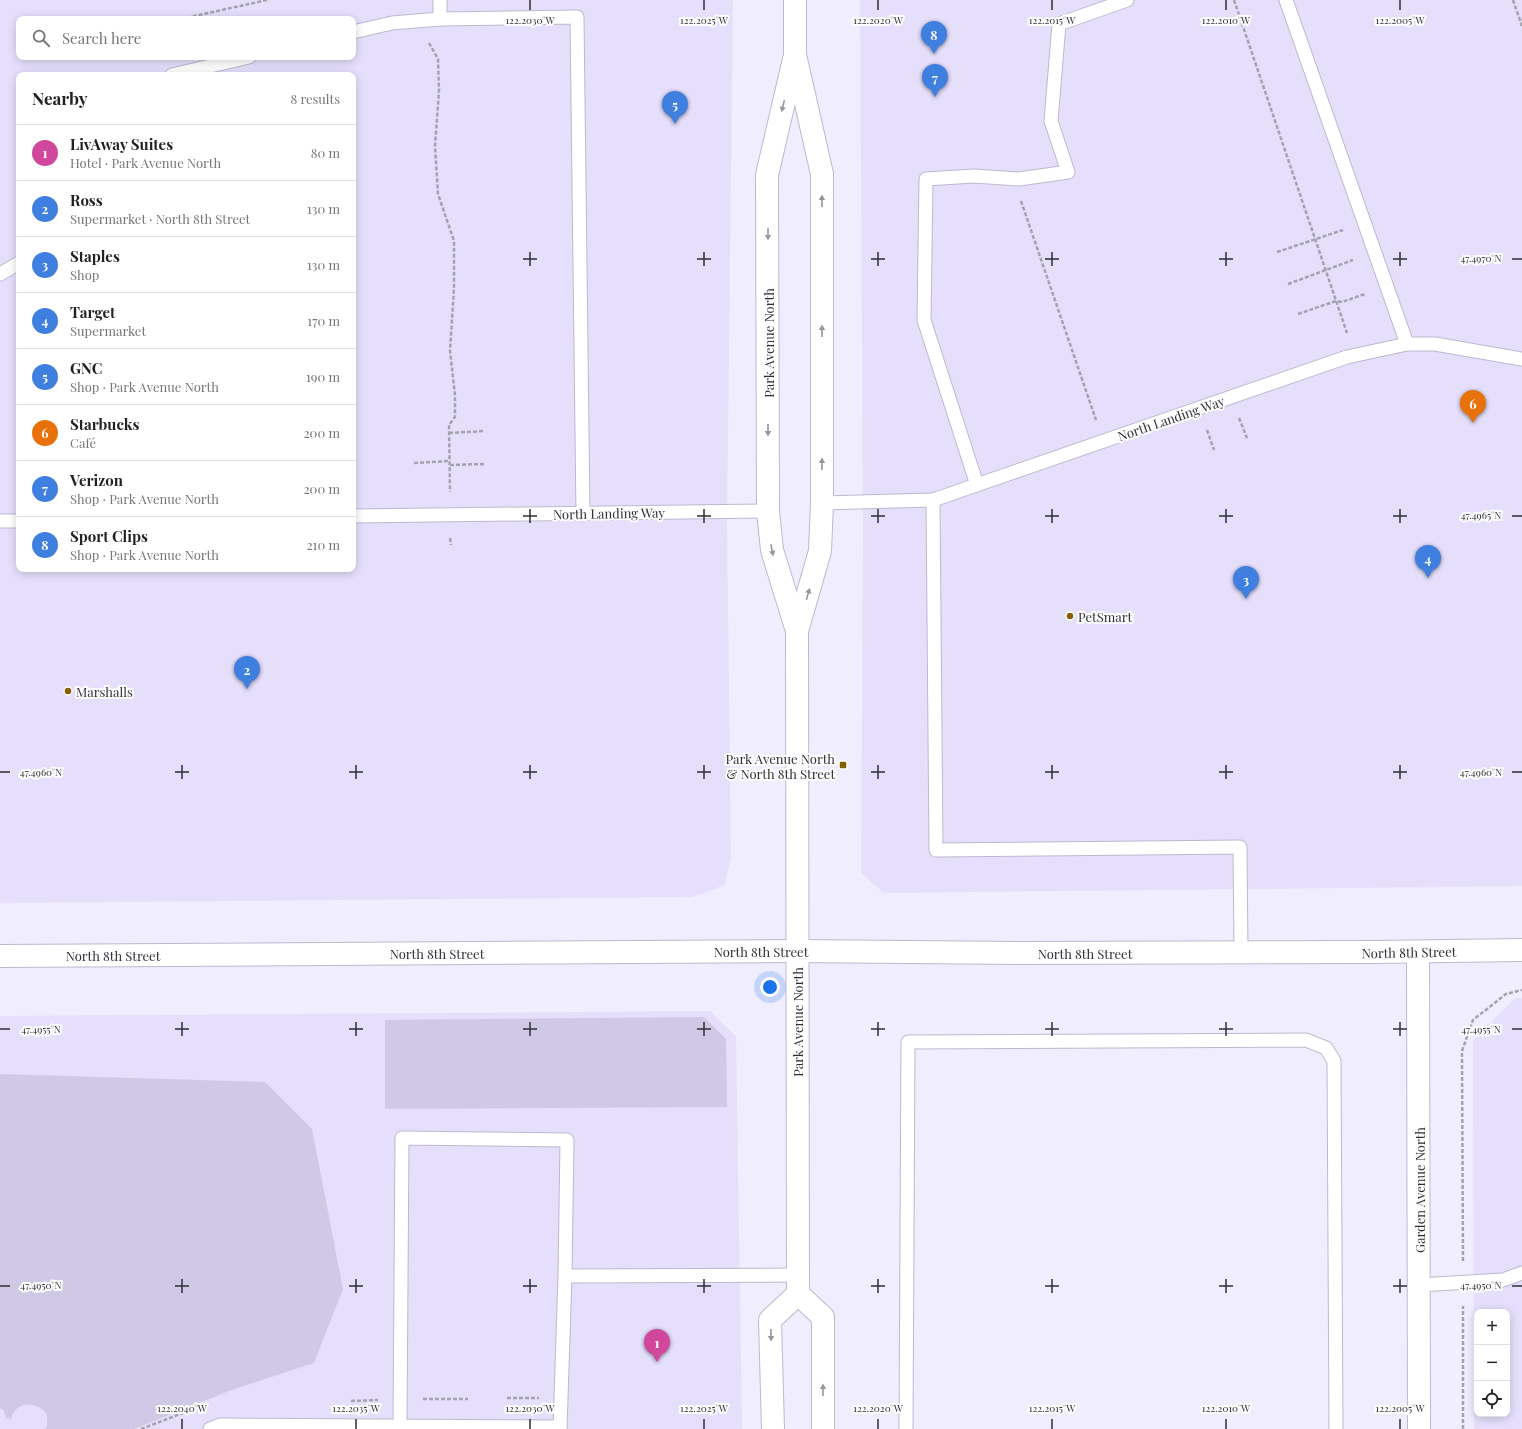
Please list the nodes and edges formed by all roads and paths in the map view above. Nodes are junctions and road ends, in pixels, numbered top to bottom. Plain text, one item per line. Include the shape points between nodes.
1 (267, 0) edge
2 (440, 0) edge
3 (795, 0) edge
4 (1127, 0) edge
5 (1234, 0) edge
6 (1286, 0) edge
7 (1513, 0) edge
8 (195, 16) edge
9 (440, 19) junction
10 (1522, 26) edge
11 (356, 31) edge
12 (427, 41) dead end
13 (795, 55) junction
14 (236, 60) edge
15 (185, 72) edge
16 (1021, 201) dead end
17 (1320, 238) dead end
18 (1315, 240) junction
19 (1277, 252) dead end
20 (16, 265) edge
21 (1330, 269) dead end
22 (1326, 270) junction
23 (0, 274) edge
24 (1288, 284) dead end
25 (1336, 301) junction
26 (1342, 302) dead end
27 (1298, 314) dead end
28 (1347, 333) dead end
29 (1407, 344) junction
30 (1522, 359) edge
31 (1096, 420) dead end
32 (484, 432) dead end
33 (449, 433) junction
34 (450, 461) junction
35 (414, 463) dead end
36 (485, 464) dead end
37 (450, 465) junction
38 (977, 485) junction
39 (450, 492) dead end
40 (933, 500) junction
41 (822, 503) junction
42 (768, 511) junction
43 (583, 514) junction
44 (356, 516) edge
45 (0, 521) edge
46 (16, 521) edge
47 (450, 535) dead end
48 (451, 546) dead end
49 (797, 631) junction
50 (1522, 950) edge
51 (797, 951) junction
52 (1241, 952) junction
53 (1418, 952) junction
54 (0, 956) edge
55 (1522, 990) edge
56 (1522, 1273) edge
57 (565, 1276) junction
58 (1463, 1282) junction
59 (797, 1284) junction
60 (1419, 1285) junction
61 (507, 1398) dead end
62 (542, 1398) dead end
63 (421, 1399) dead end
64 (468, 1399) dead end
65 (400, 1426) junction
66 (246, 1427) edge
67 (560, 1428) edge
68 (210, 1429) edge
69 (773, 1429) edge
70 (823, 1429) edge
71 (906, 1429) edge
72 (1336, 1429) edge
73 (1419, 1429) edge
74 (1463, 1429) edge

1 - 8 path
2 - 9 lane
3 - 13 street, Park Avenue North
4 - 38 lane via 1059,24 1051,121 1068,172 1019,179 974,176 926,179 924,320
5 - 18 path
6 - 29 lane
7 - 10 path
9 - 11 lane via 392,23
9 - 43 lane via 577,17
12 - 33 path via 438,59 439,91 435,146 438,194 454,240 450,351 455,417 449,425
41 -> 13 street, Park Avenue North via 822,174
13 -> 42 street, Park Avenue North via 767,175
14 - 15 lane
16 - 31 path
17 - 18 path
18 - 19 path
18 - 22 path
20 - 23 lane
21 - 22 path
22 - 24 path
22 - 25 path
25 - 26 path
25 - 27 path
25 - 28 path
29 - 30 lane, North Landing Way via 1435,344
29 - 38 lane, North Landing Way via 1347,357
32 - 33 path
33 - 34 path
34 - 35 path
34 - 37 path
36 - 37 path
37 - 39 path
38 - 40 lane, North Landing Way
40 - 41 lane, North Landing Way
40 - 52 lane via 936,850 1240,847
49 -> 41 street, Park Avenue North via 820,551
42 - 43 lane, North Landing Way
42 -> 49 street, Park Avenue North via 772,550
43 - 44 lane, North Landing Way
45 - 46 lane
47 - 48 path
49 - 51 street, Park Avenue North
50 - 53 street, North 8th Street
51 - 52 street, North 8th Street
51 - 54 street, North 8th Street
51 - 59 street, Park Avenue North
52 - 53 street, North 8th Street
53 - 60 street, Garden Avenue North
55 - 58 path via 1506,994 1473,1020 1462,1051
56 - 58 lane via 1503,1280
57 - 59 lane
57 - 65 lane via 567,1140 402,1138
57 - 67 lane
58 - 60 lane
58 - 74 path
59 -> 69 street via 770,1320
70 -> 59 street via 823,1317
60 - 73 street, Garden Avenue North
61 - 62 path
63 - 64 path
65 - 66 lane
65 - 67 lane
66 - 68 lane via 220,1426
71 - 72 lane via 908,1042 1298,1040 1306,1040 1326,1048 1334,1061

